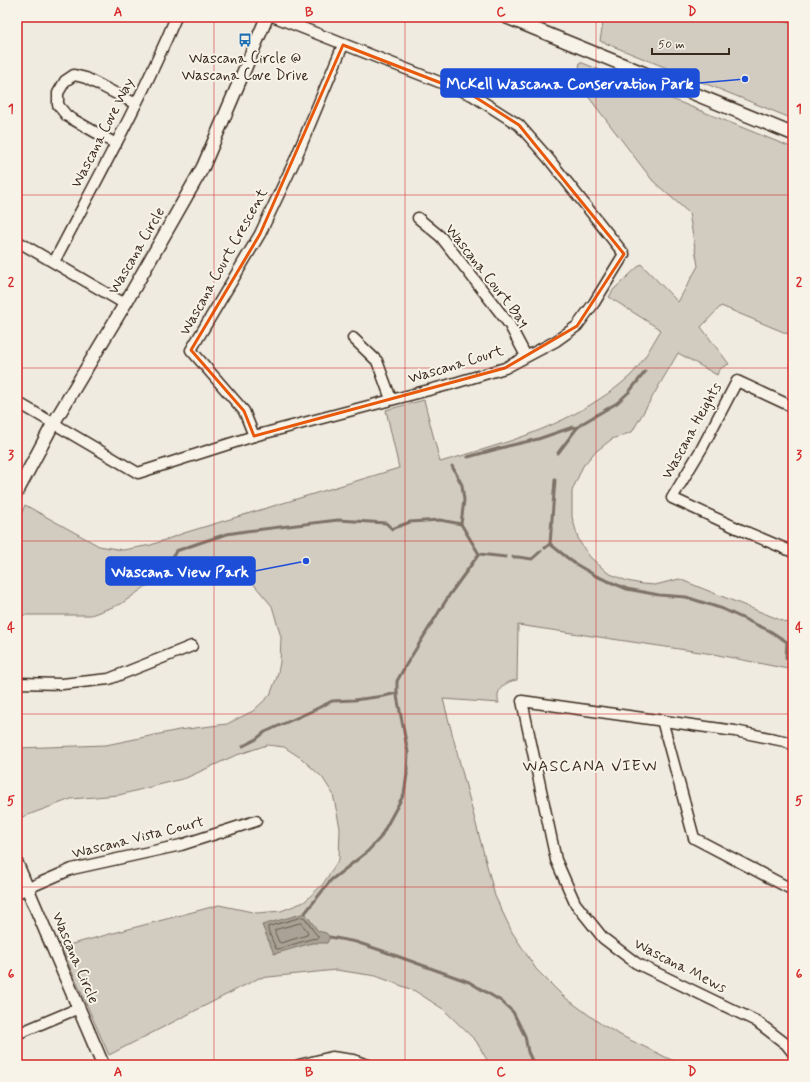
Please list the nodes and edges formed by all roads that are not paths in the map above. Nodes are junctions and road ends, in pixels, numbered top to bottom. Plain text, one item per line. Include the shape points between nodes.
1 (176, 17) edge
2 (267, 17) edge
3 (275, 17) edge
4 (506, 17) edge
5 (343, 45) junction
6 (136, 104) junction
7 (793, 134) edge
8 (116, 144) junction
9 (418, 218) dead end
10 (17, 241) edge
11 (54, 262) junction
12 (125, 304) junction
13 (353, 338) dead end
14 (526, 356) junction
15 (391, 399) junction
16 (17, 402) edge
17 (793, 407) edge
18 (53, 424) junction
19 (254, 436) junction
20 (17, 492) edge
21 (793, 552) edge
22 (192, 646) dead end
23 (17, 683) edge
24 (662, 720) junction
25 (793, 744) edge
26 (256, 821) dead end
27 (17, 864) edge
28 (22, 890) edge
29 (793, 890) edge
30 (79, 1008) junction
31 (17, 1034) edge
32 (793, 1053) edge
33 (103, 1065) edge
34 (299, 1065) edge
35 (368, 1065) edge

1 - 6 street, Wascana Cove Way
2 - 12 street, Wascana Circle via 203,167
3 - 5 street, Wascana Court
4 - 7 street
5 - 14 street, Wascana Court via 472,95 519,125 624,254 577,326 556,341
5 - 19 street, Wascana Court Crescent via 295,160 260,234 191,350 244,411
6 - 8 street, Wascana Cove Way
6 - 8 street via 86,78 74,75 65,82 58,93 58,105 66,116
8 - 11 street, Wascana Cove Way
9 - 14 street, Wascana Court Bay via 441,237 509,324
10 - 11 street
11 - 12 street
12 - 18 street, Wascana Circle
13 - 15 street via 376,361
14 - 15 street, Wascana Court via 505,368
15 - 19 street, Wascana Court
16 - 18 street, Wascana Court
17 - 21 street, Wascana Heights via 737,381 672,498
18 - 19 street, Wascana Court via 138,473
18 - 20 street, Wascana Circle
22 - 23 street via 109,679 62,684
24 - 25 street, Wascana Mews via 735,731
24 - 29 street via 694,838
24 - 32 street, Wascana Mews via 522,701 556,860 575,903 603,938 636,963 756,1020 786,1044
26 - 28 street, Wascana Vista Court via 182,846 72,869
27 - 28 street, Wascana Circle
28 - 30 street, Wascana Circle
30 - 31 street
30 - 33 street, Wascana Circle
34 - 35 street via 332,1057

